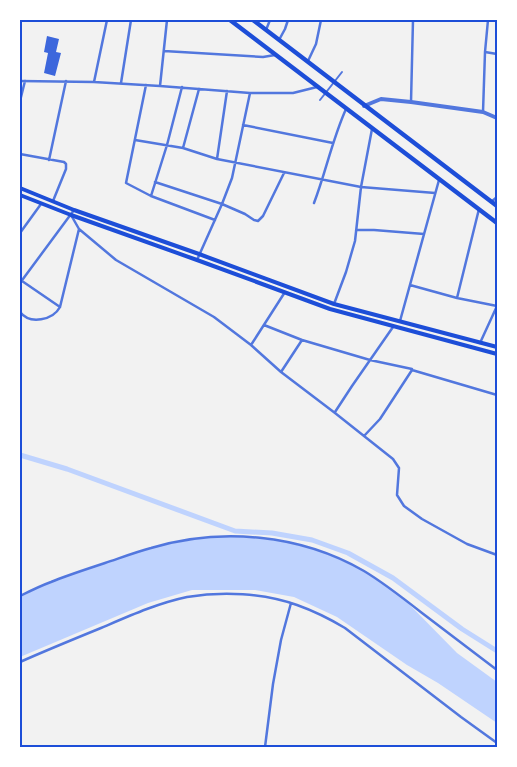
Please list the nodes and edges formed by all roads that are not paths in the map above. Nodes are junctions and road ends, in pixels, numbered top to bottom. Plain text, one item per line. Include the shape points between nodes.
1 (107, 20) edge
2 (131, 20) edge
3 (167, 20) edge
4 (230, 20) edge
5 (253, 20) edge
6 (270, 20) edge
7 (288, 20) edge
8 (321, 20) edge
9 (413, 20) edge
10 (488, 20) edge
11 (266, 30) junction
12 (279, 40) junction
13 (164, 50) junction
14 (485, 52) junction
15 (497, 54) edge
16 (276, 55) junction
17 (308, 62) junction
18 (342, 72) dead end
19 (66, 80) junction
20 (20, 81) edge
21 (24, 81) junction
22 (94, 82) junction
23 (120, 83) junction
24 (146, 85) junction
25 (160, 86) junction
26 (318, 87) junction
27 (182, 88) junction
28 (199, 89) junction
29 (227, 91) junction
30 (250, 93) junction
31 (320, 100) dead end
32 (20, 101) edge
33 (411, 102) junction
34 (364, 106) junction
35 (346, 108) junction
36 (483, 112) junction
37 (497, 118) edge
38 (243, 125) junction
39 (372, 127) junction
40 (135, 140) junction
41 (333, 143) junction
42 (167, 145) junction
43 (183, 148) junction
44 (20, 154) edge
45 (217, 159) junction
46 (49, 160) junction
47 (235, 163) junction
48 (284, 172) junction
49 (440, 178) junction
50 (323, 180) junction
51 (155, 182) junction
52 (361, 187) junction
53 (20, 188) edge
54 (435, 193) junction
55 (20, 195) edge
56 (151, 196) junction
57 (497, 197) edge
58 (53, 201) junction
59 (491, 202) junction
60 (314, 203) dead end
61 (42, 204) junction
62 (222, 204) junction
63 (497, 206) edge
64 (479, 209) junction
65 (74, 210) junction
66 (70, 215) junction
67 (215, 220) junction
68 (497, 222) edge
69 (79, 229) junction
70 (356, 230) junction
71 (20, 233) edge
72 (424, 234) junction
73 (199, 254) junction
74 (197, 260) junction
75 (21, 282) edge
76 (410, 285) junction
77 (285, 292) junction
78 (457, 298) junction
79 (334, 304) junction
80 (497, 306) edge
81 (60, 307) junction
82 (20, 312) edge
83 (400, 322) junction
84 (264, 325) junction
85 (393, 326) junction
86 (302, 340) junction
87 (480, 343) junction
88 (251, 345) junction
89 (497, 347) edge
90 (497, 354) edge
91 (370, 360) junction
92 (412, 370) junction
93 (281, 372) junction
94 (497, 395) edge
95 (335, 413) junction
96 (364, 436) junction
97 (497, 555) edge
98 (20, 596) edge
99 (291, 603) junction
100 (20, 662) edge
101 (497, 670) edge
102 (497, 743) edge
103 (266, 747) edge

1 - 22 street
2 - 23 street
3 - 13 street
4 - 16 highway
5 - 11 highway
6 - 11 street
7 - 12 street
8 - 17 street
9 - 33 street
10 - 14 street
11 - 12 highway
12 - 17 highway
13 - 16 street via 263,57
13 - 25 street
14 - 15 street
14 - 36 street
16 - 26 highway
17 - 34 highway
18 - 31 street
19 - 21 street
19 - 22 street
19 - 46 street
20 - 21 street
21 - 32 street
22 - 23 street
23 - 24 street
24 - 25 street
24 - 40 street
25 - 27 street
26 - 30 street via 294,93
26 - 35 highway
27 - 28 street
27 - 42 street
28 - 29 street
28 - 43 street
29 - 30 street
29 - 45 street
30 - 38 street
33 - 34 street via 381,99
33 - 36 street
34 - 59 highway
35 - 39 highway
35 - 41 street
36 - 37 street
38 - 41 street
38 - 47 street
39 - 49 highway
39 - 52 street
40 - 42 street
40 - 56 street via 126,182
41 - 50 street
42 - 43 street
42 - 51 street
43 - 45 street
44 - 46 street
45 - 47 street
46 - 58 street via 64,162 67,166
47 - 48 street
47 - 62 street
48 - 50 street
48 - 62 street via 260,220
49 - 54 street
49 - 64 highway
50 - 52 street
50 - 60 street
51 - 56 street
51 - 62 street
52 - 54 street
52 - 70 street
53 - 58 main road
54 - 72 street
55 - 61 main road
56 - 67 street
57 - 59 street
58 - 65 main road
59 - 63 highway
61 - 66 main road
61 - 71 street
62 - 67 street
64 - 68 highway
64 - 78 street
65 - 66 street
65 - 73 main road
66 - 69 street
66 - 74 main road
66 - 75 street
67 - 73 street
69 - 81 street
69 - 88 street via 116,260 214,317
70 - 72 street
70 - 79 street
72 - 76 street
73 - 74 street
73 - 79 main road
74 - 77 main road
75 - 81 street
76 - 78 street
76 - 83 street
77 - 84 street
77 - 85 main road via 330,309
78 - 80 street
79 - 83 main road
80 - 87 street
81 - 82 street via 47,318 32,320
83 - 87 main road
84 - 86 street
84 - 88 street
85 - 90 main road
85 - 91 street
86 - 91 street
86 - 93 street
87 - 89 main road
88 - 93 street
91 - 92 street
91 - 95 street
92 - 94 street
92 - 96 street
93 - 95 street
95 - 96 street
96 - 97 street via 393,459 399,468 397,495 404,506 467,544
98 - 101 street via 51,581 152,547 216,536 265,538 321,551 362,570
99 - 100 street via 232,594 187,597 125,617
99 - 102 street via 346,628
99 - 103 street via 273,684

